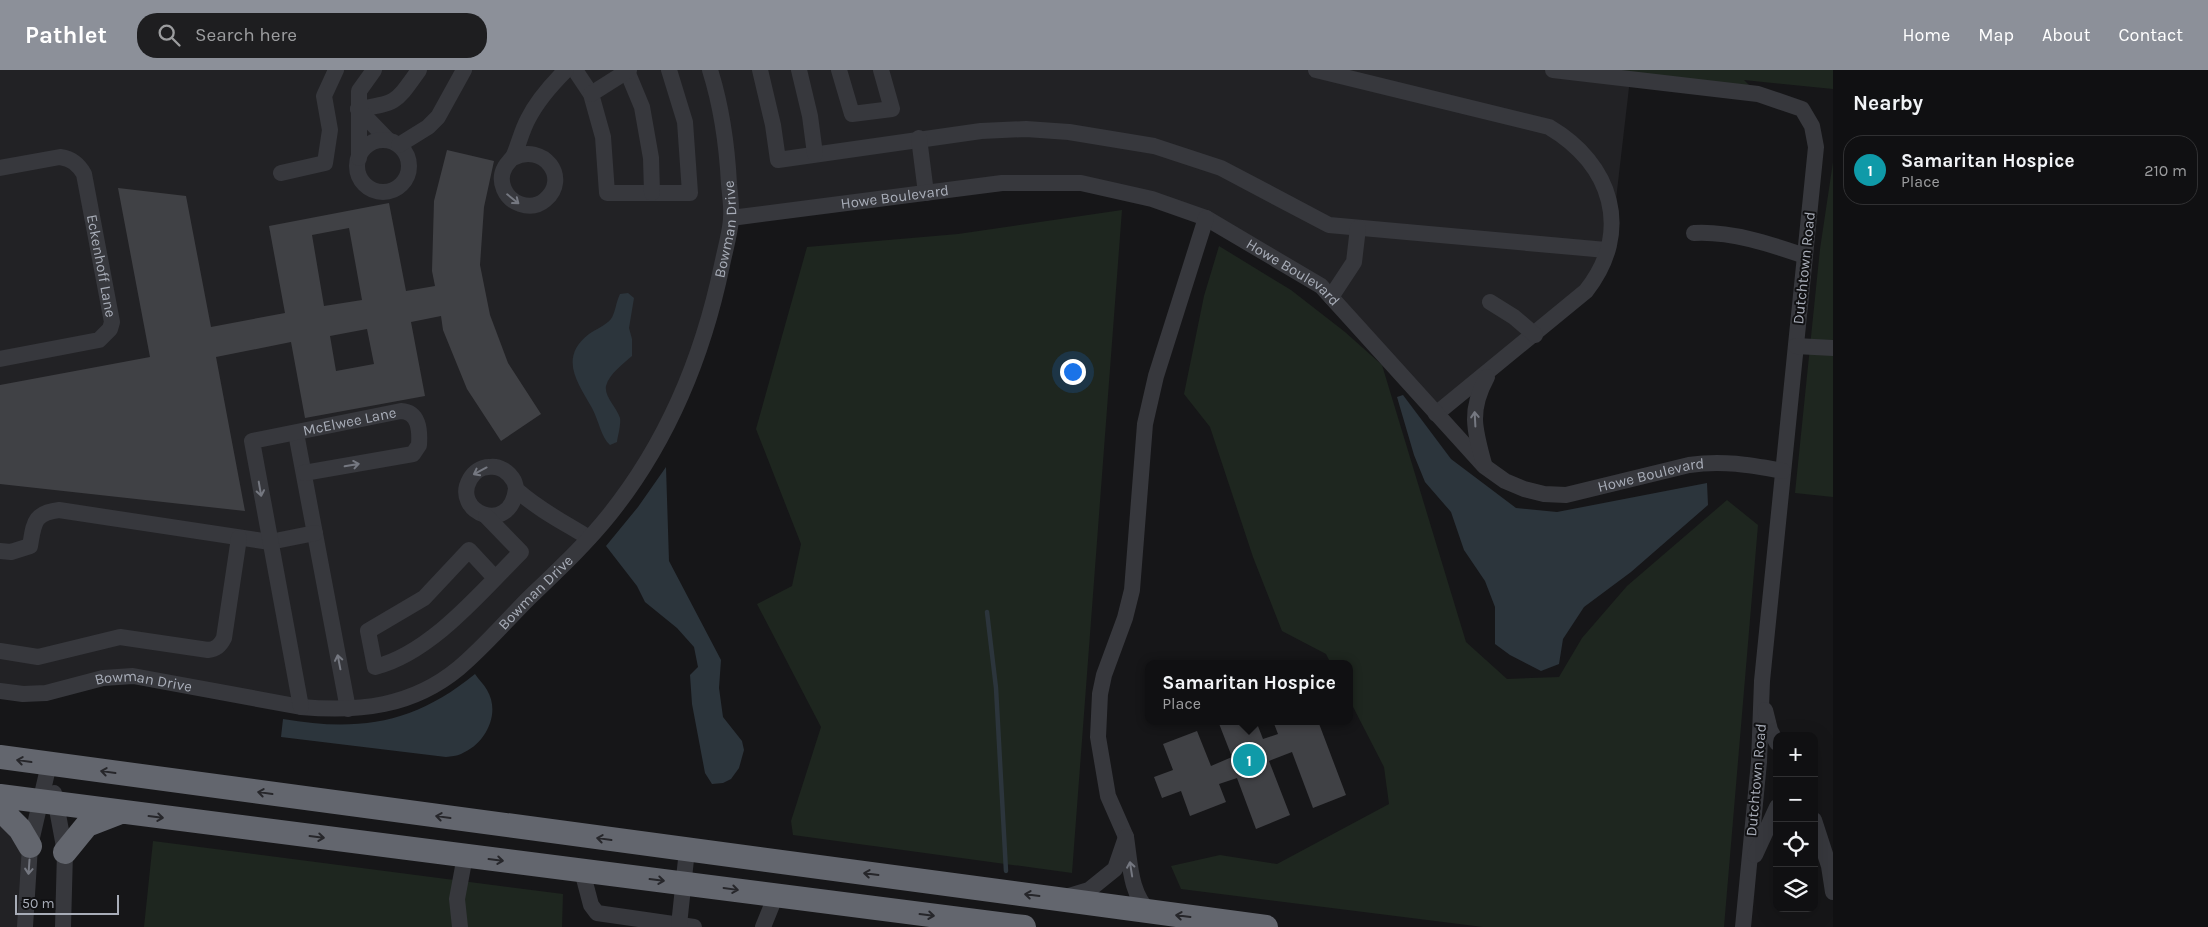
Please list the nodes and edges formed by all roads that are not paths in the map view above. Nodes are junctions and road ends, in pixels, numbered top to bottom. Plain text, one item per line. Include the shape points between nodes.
1 (336, 70) edge
2 (374, 70) edge
3 (419, 70) edge
4 (464, 70) edge
5 (566, 70) edge
6 (575, 70) edge
7 (669, 70) edge
8 (710, 70) edge
9 (760, 70) edge
10 (799, 70) edge
11 (839, 70) edge
12 (881, 70) edge
13 (1316, 70) edge
14 (1553, 70) edge
15 (628, 71) edge
16 (591, 94) junction
17 (358, 109) junction
18 (918, 138) junction
19 (394, 143) junction
20 (815, 154) junction
21 (359, 158) junction
22 (513, 158) dead end
23 (0, 168) edge
24 (281, 173) dead end
25 (652, 193) junction
26 (926, 193) junction
27 (731, 218) junction
28 (1206, 218) junction
29 (1358, 228) junction
30 (1694, 233) dead end
31 (1606, 250) junction
32 (1805, 256) junction
33 (1331, 297) junction
34 (1490, 302) dead end
35 (1535, 335) junction
36 (1796, 346) junction
37 (1833, 348) edge
38 (0, 359) edge
39 (1489, 372) junction
40 (1436, 414) junction
41 (296, 433) junction
42 (1484, 466) junction
43 (1783, 471) junction
44 (304, 473) junction
45 (516, 489) junction
46 (486, 516) junction
47 (315, 533) junction
48 (239, 538) junction
49 (589, 538) junction
50 (270, 542) junction
51 (0, 551) edge
52 (495, 578) junction
53 (0, 651) edge
54 (1762, 681) junction
55 (0, 691) edge
56 (300, 707) junction
57 (348, 710) junction
58 (1773, 732) edge
59 (0, 757) edge
60 (49, 764) junction
61 (0, 796) edge
62 (48, 803) junction
63 (0, 809) edge
64 (120, 812) junction
65 (1773, 815) edge
66 (1815, 822) edge
67 (1126, 837) junction
68 (30, 846) junction
69 (687, 850) junction
70 (65, 852) junction
71 (465, 856) junction
72 (582, 871) junction
73 (1747, 878) junction
74 (682, 883) junction
75 (1833, 892) edge
76 (776, 895) junction
77 (1062, 898) junction
78 (1150, 912) junction
79 (687, 926) edge
80 (25, 927) edge
81 (62, 927) edge
82 (462, 927) edge
83 (764, 927) edge
84 (1024, 927) edge
85 (1266, 927) edge
86 (1743, 927) edge

1 - 24 street via 324,96 330,130 326,162
2 - 17 street via 359,91
3 - 17 street via 399,97 386,105
4 - 19 street via 438,117 428,127
5 - 22 street via 528,118
6 - 16 street
7 - 25 street via 685,122 690,192
8 - 27 street, Bowman Drive via 720,101 727,149
9 - 20 street via 778,160
10 - 20 street
11 - 12 street via 852,114 892,109
13 - 31 street via 1549,127 1568,138 1587,156 1608,197 1612,234
14 - 32 street, Dutchtown Road via 1758,94 1802,109 1812,126 1816,147
15 - 16 street
15 - 25 street via 642,107 651,158
16 - 25 street via 603,137 607,193
17 - 19 street
17 - 21 street
18 - 20 street
18 - 26 street
18 - 29 street via 1026,129 1069,132 1154,146 1220,168 1330,225
19 - 21 street via 370,143
19 - 21 street via 407,155 409,167 402,184 391,190 379,191 367,186 358,170
23 - 38 street, Eckenhoff Lane via 60,157 68,158 80,167 84,174 112,322 105,336 91,343
26 - 27 street, Howe Boulevard
26 - 28 street, Howe Boulevard via 1002,183 1081,183 1152,199
27 - 49 street, Bowman Drive via 712,310 686,387 640,471
28 - 33 street, Howe Boulevard via 1320,286
28 - 67 street via 1156,376 1145,424 1132,590 1100,694 1098,737 1108,796
29 - 31 street
29 - 33 street via 1354,262
30 - 32 street via 1720,233
31 - 35 street via 1599,272 1586,291
32 - 36 street, Dutchtown Road
33 - 40 street, Howe Boulevard
34 - 35 street
35 - 39 street
36 - 37 street
36 - 43 street, Dutchtown Road
39 - 40 street
42 -> 39 street via 1474,418 1475,405
40 - 42 street, Howe Boulevard
41 - 44 street
44 -> 41 street, McElwee Lane via 413,454 419,445 417,420 414,415 401,412
41 -> 50 street, McElwee Lane via 252,441
42 - 43 street, Howe Boulevard via 1505,481 1524,489 1566,495 1707,462
43 - 54 street, Dutchtown Road
44 - 47 street
45 - 46 street via 511,507 504,513
45 -> 46 street via 510,475 497,467 489,466 475,472 467,486 468,501 472,508
45 - 49 street
46 - 52 street via 521,552
47 - 50 street
57 -> 47 street
48 - 50 street
48 - 51 street via 58,510 44,512 35,521 30,546 12,552
48 - 53 street via 224,638 213,650 120,637 38,657
49 - 57 street, Bowman Drive via 459,668 427,688 395,701
50 - 56 street, McElwee Lane
52 - 52 street via 445,629 390,663 375,667 368,631 424,598 470,550
54 - 58 street, Dutchtown Road via 1765,713
54 - 73 street, Dutchtown Road via 1759,762
55 - 56 street, Bowman Drive via 46,693 102,678 133,676
56 - 57 street, Bowman Drive
60 -> 59 highway
60 - 62 street
69 -> 60 highway
61 - 62 highway
62 - 64 highway
62 - 68 street
62 - 70 street
63 - 68 highway via 20,829
64 - 70 highway via 87,825
64 -> 71 highway
65 - 73 street, Dutchtown Road
66 - 75 street via 1829,866
67 - 77 street via 1115,869 1089,890
78 -> 67 street via 1141,905
68 -> 80 street
69 - 74 street
77 -> 69 highway
70 - 81 street
71 -> 72 highway
71 - 82 street via 457,899
72 -> 74 highway
72 - 79 street via 591,905 597,913
73 - 86 street, Dutchtown Road
74 -> 76 highway
74 - 79 street
76 - 83 street
76 -> 84 highway
77 - 78 highway
85 -> 78 highway

